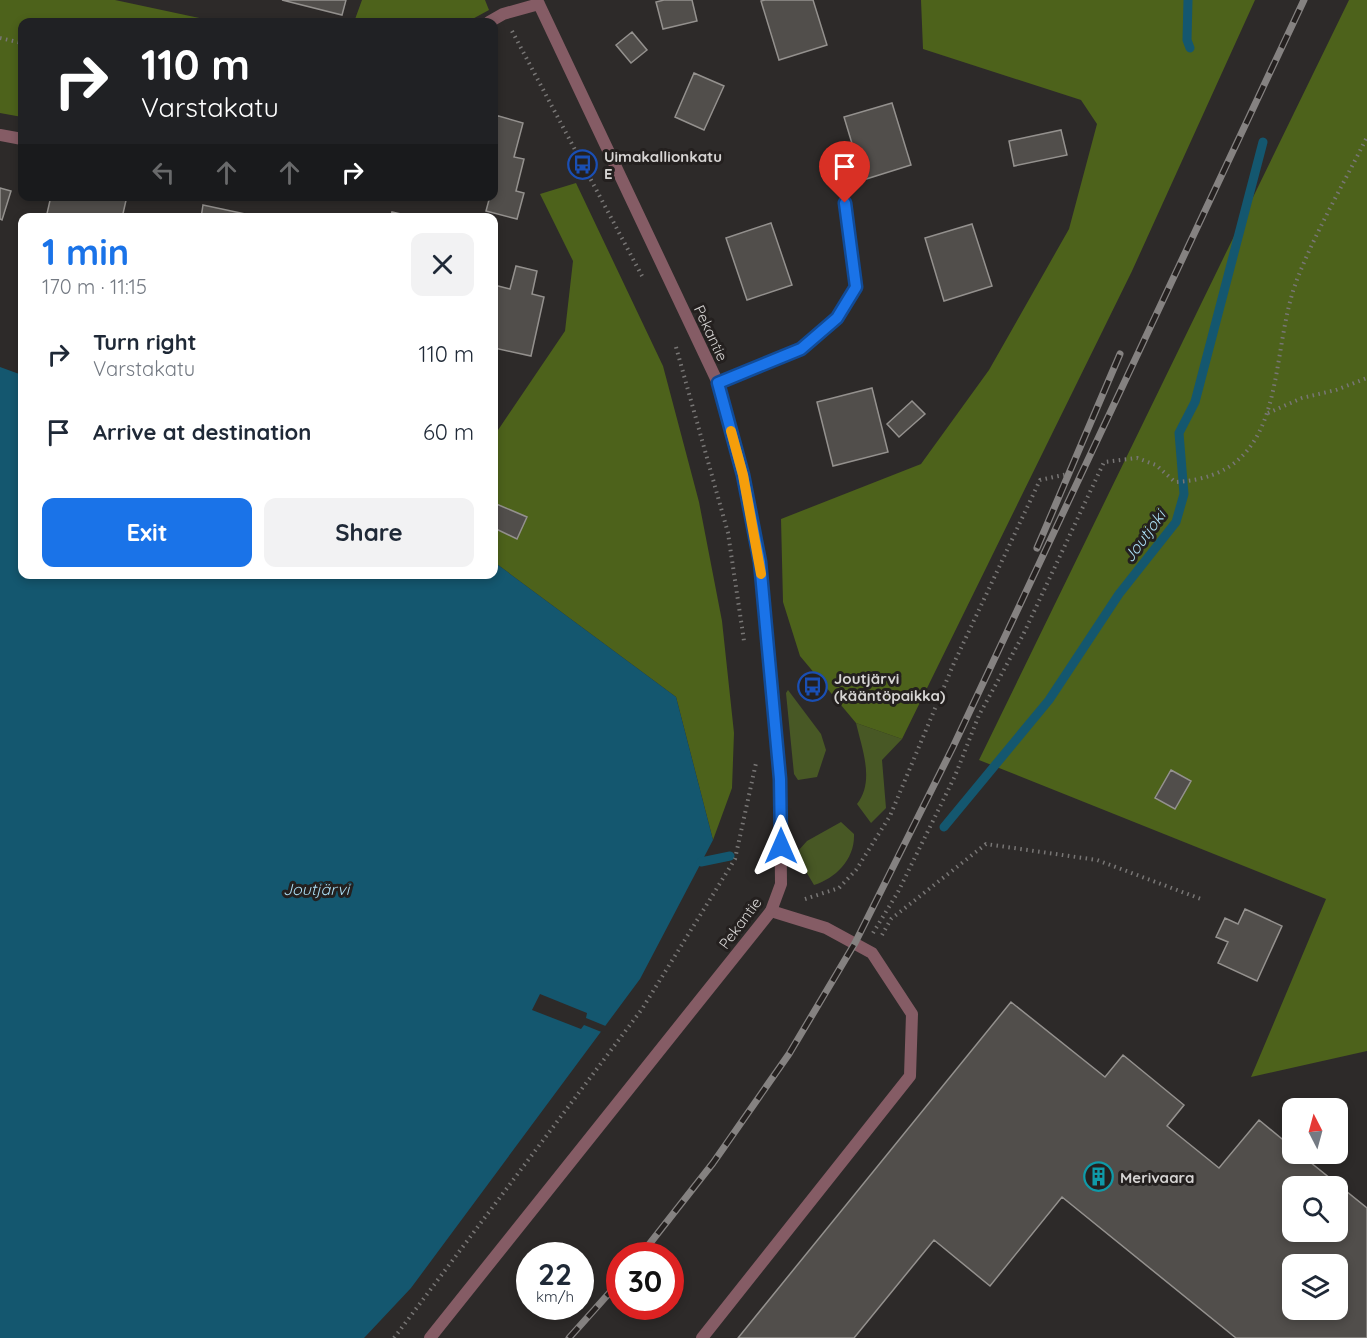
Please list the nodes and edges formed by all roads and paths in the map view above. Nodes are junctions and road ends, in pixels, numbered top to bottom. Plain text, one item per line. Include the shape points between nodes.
1 (538, 2) edge
2 (503, 14) junction
3 (496, 18) edge
4 (0, 38) edge
5 (18, 42) edge
6 (0, 135) edge
7 (1367, 137) edge
8 (18, 138) edge
9 (845, 203) dead end
10 (644, 281) dead end
11 (675, 344) dead end
12 (1367, 378) edge
13 (718, 383) junction
14 (1268, 413) junction
15 (1068, 474) dead end
16 (746, 651) dead end
17 (758, 757) dead end
18 (1201, 898) dead end
19 (771, 911) junction
20 (868, 951) junction
21 (394, 1338) edge
22 (430, 1338) edge
23 (702, 1338) edge

1 - 2 street
1 - 13 street, Pekantie
2 - 3 street
2 - 10 path
4 - 5 path
6 - 8 street
7 - 14 path via 1297,278
9 - 13 street via 856,287 837,318 801,349
11 - 16 path via 728,533
12 - 14 path
13 - 19 street, Pekantie via 743,475 760,562 780,779 781,884
14 - 20 path via 1258,438 1240,460 1210,478 1175,482 1156,465 1137,458 1104,462
15 - 19 path via 1040,480 954,663 890,816 856,870 839,888
17 - 21 path via 735,859 642,1009
18 - 20 path via 1097,860 986,844 891,920
19 - 20 street via 826,928
19 - 22 street, Pekantie
20 - 23 street via 912,1014 910,1076

